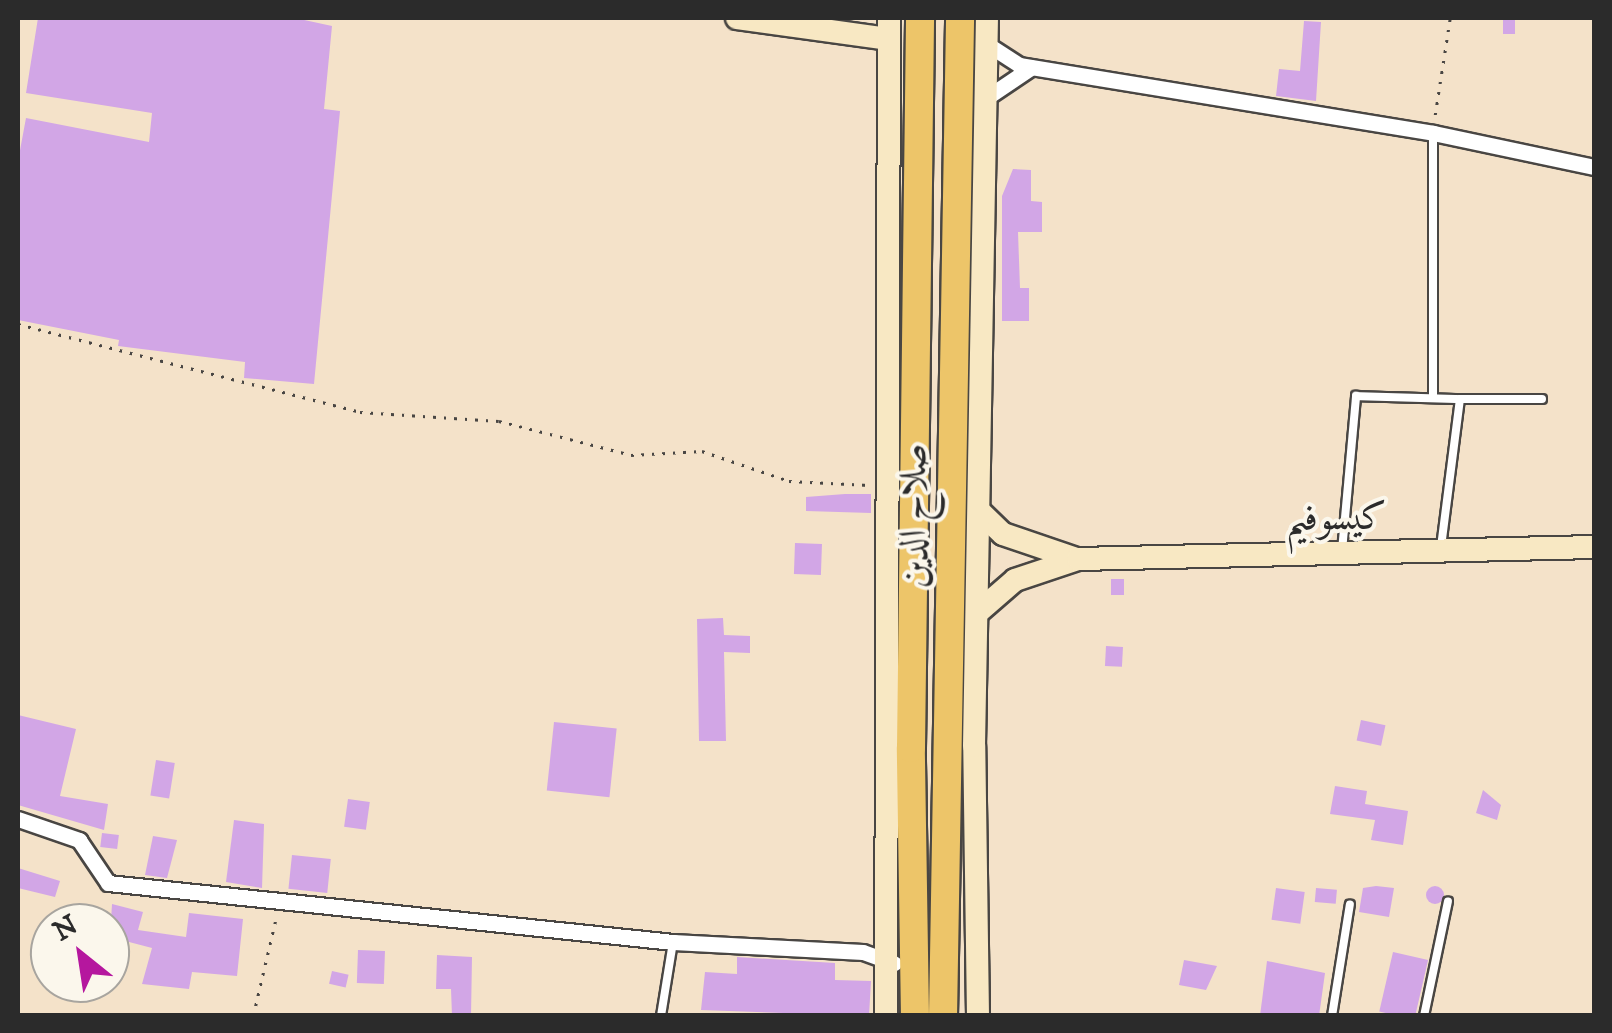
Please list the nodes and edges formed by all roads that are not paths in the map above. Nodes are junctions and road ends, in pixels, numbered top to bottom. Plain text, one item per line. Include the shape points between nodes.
1 (737, 18) edge
2 (920, 18) edge
3 (960, 18) edge
4 (988, 18) edge
5 (888, 28) edge
6 (987, 44) junction
7 (1032, 67) junction
8 (984, 100) junction
9 (1433, 133) junction
10 (1594, 167) edge
11 (1433, 398) junction
12 (1460, 399) junction
13 (1542, 399) dead end
14 (979, 511) junction
15 (1594, 546) edge
16 (1441, 552) junction
17 (1342, 554) junction
18 (1078, 559) junction
19 (977, 613) junction
20 (18, 819) edge
21 (1448, 901) dead end
22 (1350, 904) dead end
23 (672, 942) junction
24 (886, 959) junction
25 (914, 984) junction
26 (662, 1016) edge
27 (886, 1016) edge
28 (915, 1016) edge
29 (944, 1016) edge
30 (978, 1016) edge
31 (1332, 1016) edge
32 (1424, 1016) edge

1 - 5 main road
2 - 25 highway, صلاح الدين
3 - 29 highway, صلاح الدين
4 - 6 main road
5 - 24 main road
6 - 7 street via 1006,60
6 - 8 main road
7 - 8 street
7 - 9 street
8 - 14 main road
9 - 10 street
9 - 11 lane
11 - 12 lane
11 - 17 lane via 1356,396
12 - 13 lane
12 - 16 lane
14 - 18 main road, كيسوفيم via 1003,534
14 - 19 main road
15 - 16 main road, كيسوفيم
16 - 17 main road, كيسوفيم
17 - 18 main road, كيسوفيم
18 - 19 main road, كيسوفيم via 1015,580
19 - 30 main road
20 - 23 street via 78,840 108,883
21 - 32 lane
22 - 31 lane
23 - 24 street
23 - 26 lane
24 - 25 street
24 - 27 main road
25 - 28 highway, صلاح الدين

